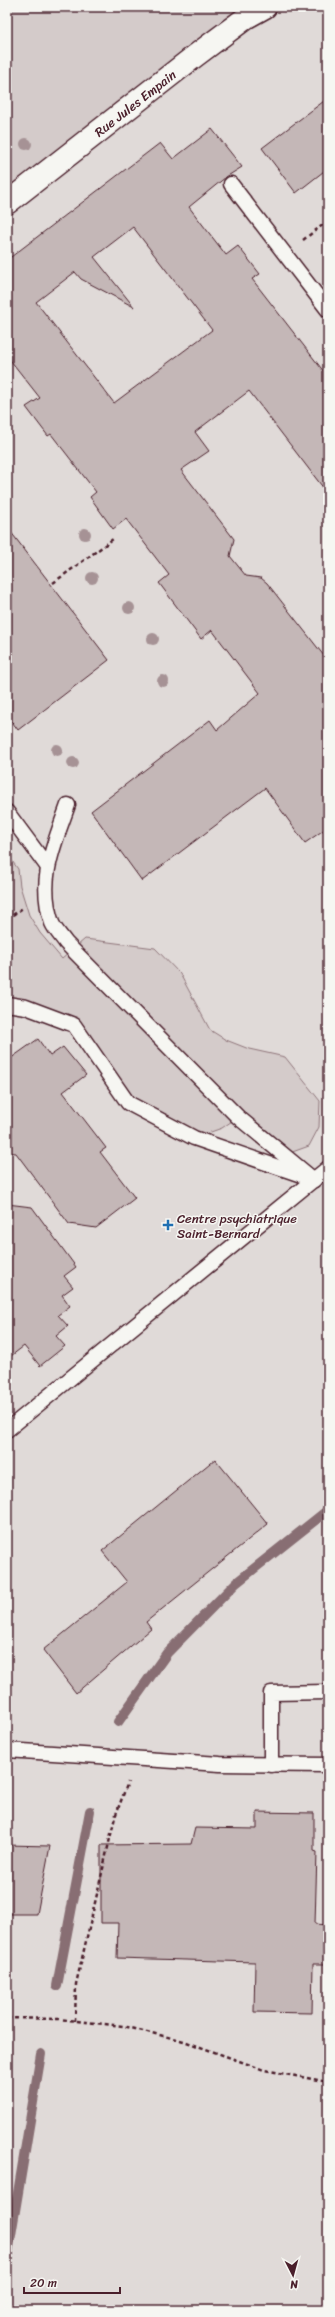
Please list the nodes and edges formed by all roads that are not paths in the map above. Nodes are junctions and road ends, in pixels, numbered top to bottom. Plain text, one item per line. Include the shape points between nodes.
1 (265, 7) edge
2 (231, 184) dead end
3 (7, 203) edge
4 (328, 310) edge
5 (68, 805) dead end
6 (7, 812) edge
7 (47, 866) junction
8 (7, 1004) edge
9 (328, 1168) edge
10 (314, 1180) junction
11 (7, 1430) edge
12 (328, 1692) edge
13 (7, 1750) edge
14 (271, 1765) junction
15 (328, 1765) edge

1 - 3 street, Rue Jules Empain via 247,17
2 - 4 lane
5 - 7 lane
6 - 7 lane
7 - 10 lane via 47,892 52,923 66,943 238,1117
8 - 10 lane via 26,1007 74,1025 128,1103 194,1138
9 - 10 lane
10 - 11 lane
12 - 14 lane via 271,1693
13 - 14 lane
14 - 15 lane

